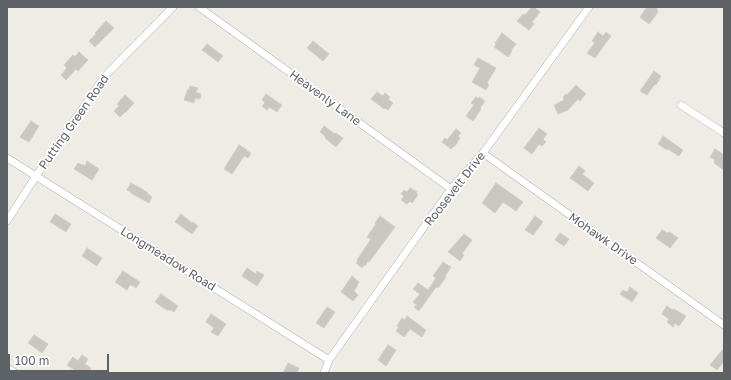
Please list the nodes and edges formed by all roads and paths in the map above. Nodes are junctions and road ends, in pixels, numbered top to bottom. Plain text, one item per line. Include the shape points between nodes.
1 (173, 7) edge
2 (199, 7) edge
3 (590, 7) edge
4 (166, 10) edge
5 (681, 105) dead end
6 (724, 133) edge
7 (483, 153) junction
8 (7, 158) edge
9 (36, 176) junction
10 (451, 189) junction
11 (7, 221) edge
12 (724, 325) edge
13 (329, 360) junction
14 (7, 368) edge
15 (15, 373) edge
16 (324, 373) edge

1 - 4 street, Putting Green Road
2 - 10 street, Heavenly Lane
3 - 7 street, Roosevelt Drive
4 - 9 street, Putting Green Road via 105,76
5 - 6 street
7 - 10 street, Roosevelt Drive
7 - 12 street, Mohawk Drive
8 - 9 street, Longmeadow Road
9 - 11 street, Putting Green Road
9 - 13 street, Longmeadow Road
10 - 13 street, Roosevelt Drive
13 - 16 street, Roosevelt Drive
14 - 15 street

